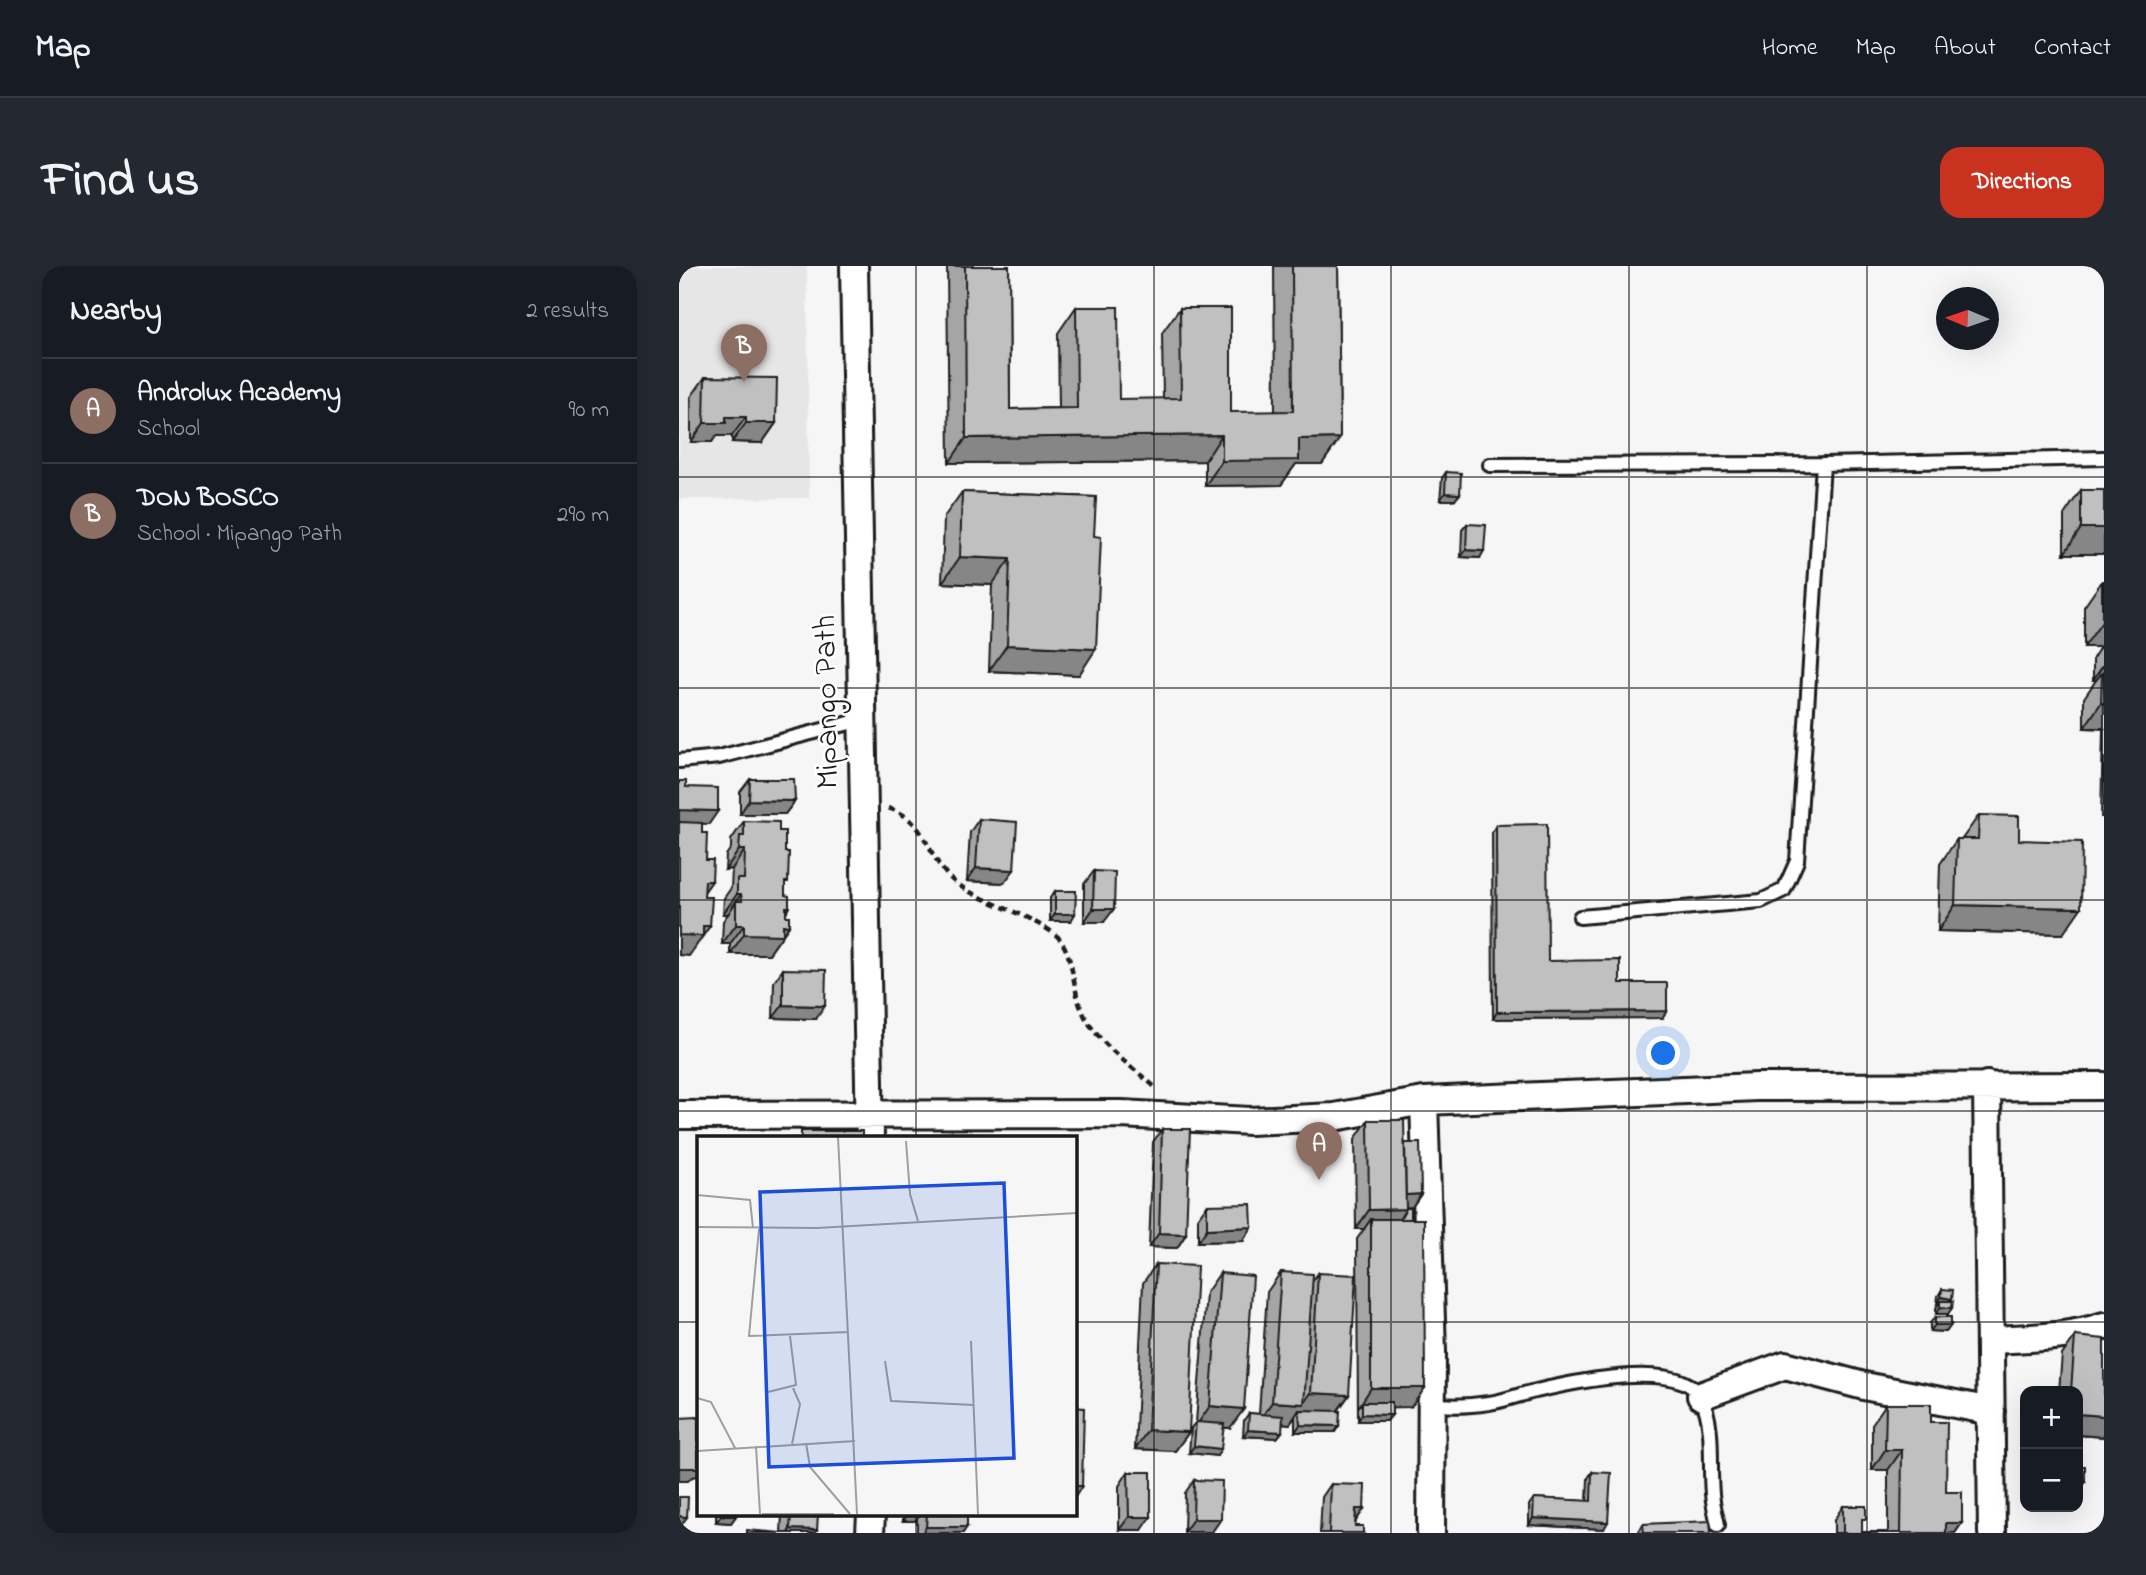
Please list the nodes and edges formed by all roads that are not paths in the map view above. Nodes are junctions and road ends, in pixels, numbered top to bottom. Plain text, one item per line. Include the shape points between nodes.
1 (854, 266) edge
2 (2104, 458) edge
3 (1822, 464) junction
4 (1490, 465) dead end
5 (861, 720) junction
6 (679, 761) edge
7 (1580, 916) dead end
8 (1987, 1085) junction
9 (2104, 1086) edge
10 (1424, 1101) junction
11 (679, 1115) edge
12 (869, 1125) edge
13 (2104, 1326) edge
14 (1990, 1340) junction
15 (1701, 1396) junction
16 (1431, 1405) junction
17 (1991, 1411) junction
18 (1718, 1525) dead end
19 (1431, 1533) edge
20 (1992, 1533) edge

1 - 5 street, Mipango Path
2 - 3 lane
3 - 4 lane
3 - 7 lane via 1797,861 1784,890 1761,901
5 - 6 lane via 719,757
5 - 12 street, Mipango Path
8 - 9 street
8 - 10 street via 1757,1087
8 - 14 street
10 - 12 street via 1334,1118 1250,1121 1121,1114
10 - 16 street
11 - 12 street
13 - 14 street via 2046,1337
14 - 17 street
15 - 16 lane via 1687,1382 1638,1376 1536,1391 1493,1403
15 - 17 street via 1784,1364 1864,1386
15 - 18 lane via 1710,1427
16 - 19 street
17 - 20 street

